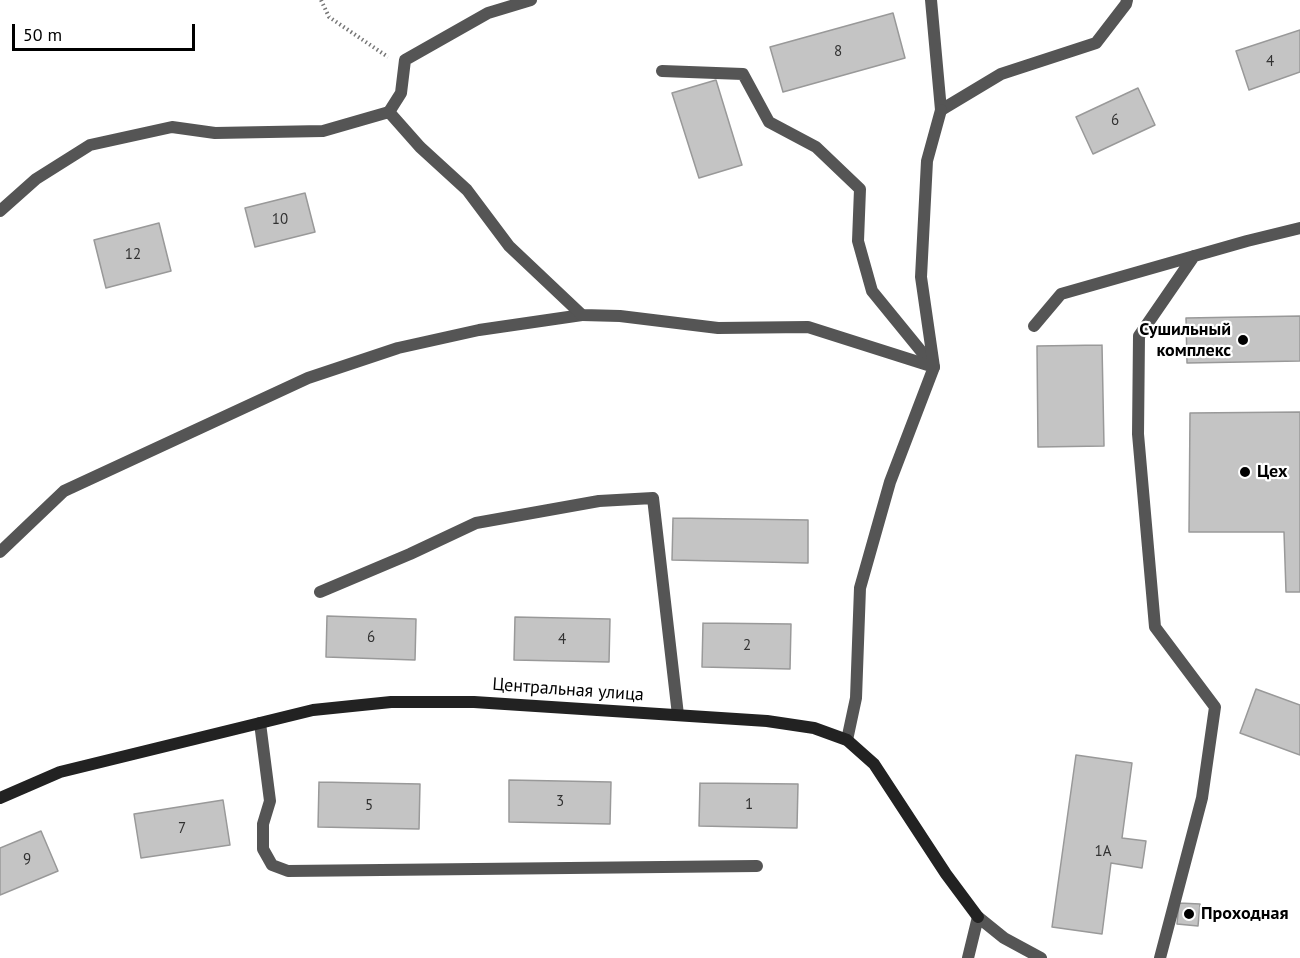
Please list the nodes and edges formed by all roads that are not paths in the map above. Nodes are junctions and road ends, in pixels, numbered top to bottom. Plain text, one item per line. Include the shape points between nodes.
1 (531, 0) edge
2 (932, 0) edge
3 (1127, 0) edge
4 (662, 71) dead end
5 (941, 110) junction
6 (389, 112) junction
7 (0, 211) edge
8 (1300, 228) edge
9 (1194, 256) junction
10 (582, 315) junction
11 (1034, 326) dead end
12 (934, 367) junction
13 (0, 552) edge
14 (320, 592) dead end
15 (678, 715) junction
16 (260, 723) junction
17 (847, 740) junction
18 (0, 798) edge
19 (757, 866) dead end
20 (978, 917) junction
21 (968, 958) edge
22 (1038, 958) edge
23 (1160, 958) edge

1 - 6 street via 488,13 405,60 401,93
2 - 5 street
3 - 5 street via 1096,43 1001,74
4 - 12 street via 743,74 769,122 816,147 860,189 858,241 872,291
5 - 12 street via 927,161 921,277
6 - 7 street via 323,131 215,132 172,127 90,145 36,179
6 - 10 street via 467,190 509,246
8 - 9 street
9 - 11 street via 1061,294
9 - 23 street via 1139,336 1138,434 1155,627 1215,707 1202,798
10 - 12 street via 718,328 808,327
10 - 13 street via 479,330 398,348 309,378 64,491
12 - 17 street via 890,482 860,588 856,698
14 - 15 street via 476,523 599,501 653,498
15 - 16 street, Центральная улица via 474,702 391,702 313,710
15 - 17 street, Центральная улица via 767,721 814,728
16 - 18 street, Центральная улица via 60,772
16 - 19 street via 270,801 263,824 263,849 272,865 288,871
17 - 20 street, Центральная улица via 874,764
20 - 21 street
20 - 22 street, Центральная улица

